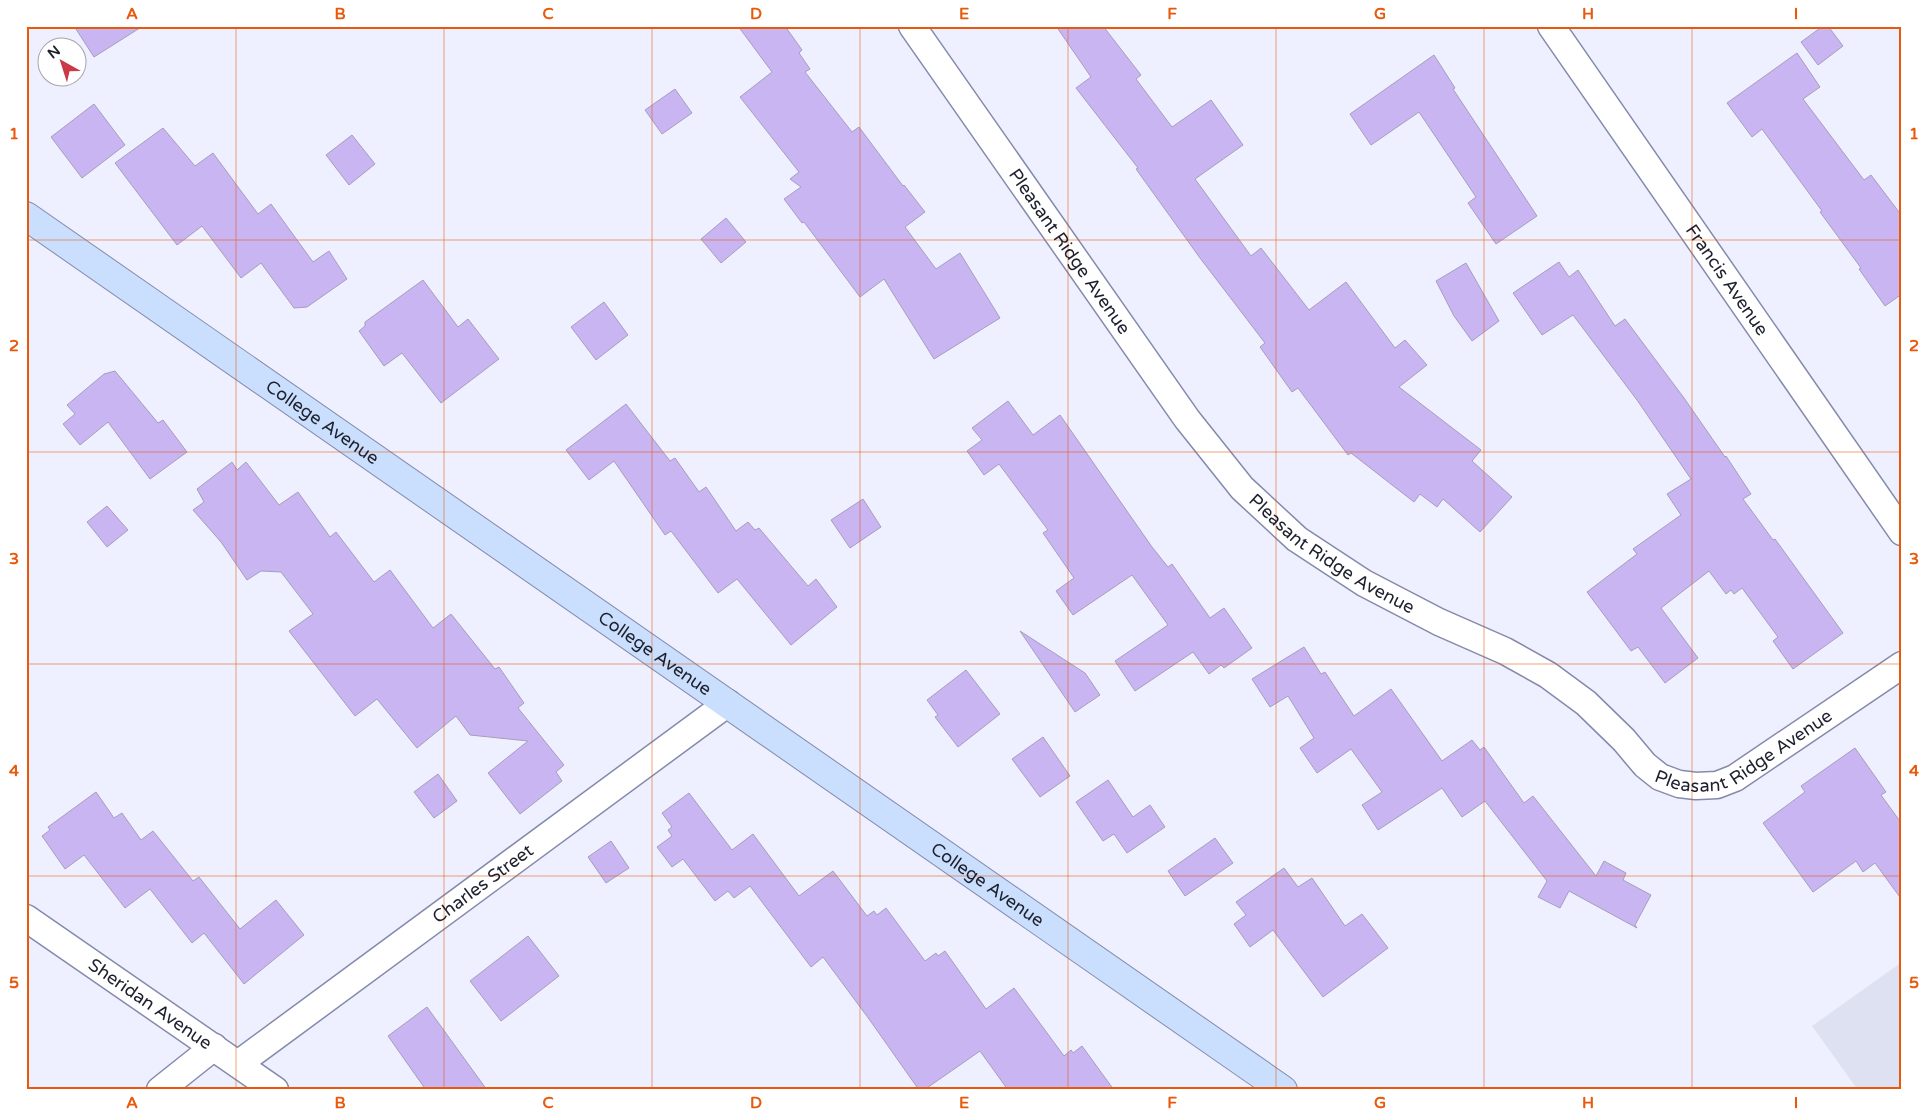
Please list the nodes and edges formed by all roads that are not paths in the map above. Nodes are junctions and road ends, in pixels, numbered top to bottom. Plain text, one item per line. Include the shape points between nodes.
1 (912, 26) edge
2 (1551, 26) edge
3 (26, 216) edge
4 (1902, 532) edge
5 (1902, 665) edge
6 (728, 703) junction
7 (26, 918) edge
8 (214, 1047) junction
9 (238, 1064) junction
10 (160, 1090) edge
11 (274, 1090) edge
12 (1283, 1090) edge

1 - 5 street, Pleasant Ridge Avenue via 1187,418 1242,488 1298,539 1364,583 1548,675 1586,703 1660,777 1696,786 1717,786 1735,778
2 - 4 street, Francis Avenue
3 - 6 main road, College Avenue
6 - 9 street, Charles Street
6 - 12 main road, College Avenue
7 - 8 street, Sheridan Avenue
8 - 9 street, Sheridan Avenue
8 - 10 street
9 - 11 street, Sheridan Avenue

